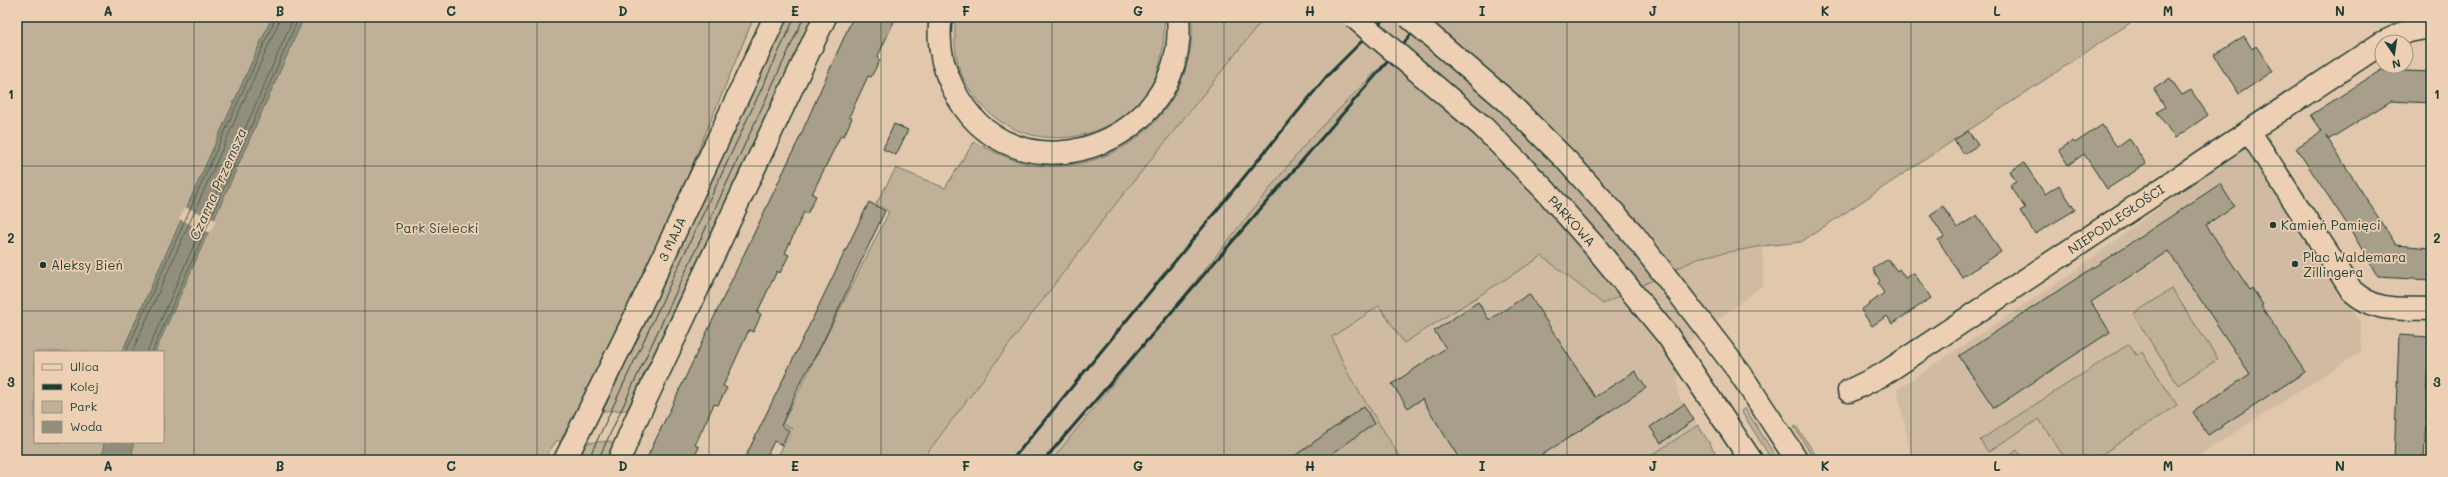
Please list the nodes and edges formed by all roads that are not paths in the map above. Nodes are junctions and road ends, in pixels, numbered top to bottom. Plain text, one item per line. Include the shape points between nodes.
1 (775, 17) edge
2 (825, 17) edge
3 (941, 17) edge
4 (1178, 17) edge
5 (1354, 17) edge
6 (1409, 17) edge
7 (2431, 27) edge
8 (2402, 34) edge
9 (2374, 49) edge
10 (2249, 131) junction
11 (2431, 309) edge
12 (1849, 391) dead end
13 (565, 460) edge
14 (620, 460) edge
15 (1751, 460) edge
16 (1797, 460) edge

1 - 13 street, 3 MAJA via 640,307
2 - 14 street via 635,422
3 - 4 street via 940,42 948,77 955,93 973,118 1014,145 1053,152 1084,149 1116,137 1131,127 1164,88 1175,58
5 - 15 street, PARKOWA, bridge via 1483,127 1544,189 1668,336
6 - 16 street, bridge via 1508,102 1567,161 1634,235 1697,314 1770,415
7 - 8 street, NIEPODLEGŁOŚCI
9 - 10 street, NIEPODLEGŁOŚCI
10 - 11 street via 2352,291 2369,304 2378,307
10 - 12 street, NIEPODLEGŁOŚCI via 1882,374

